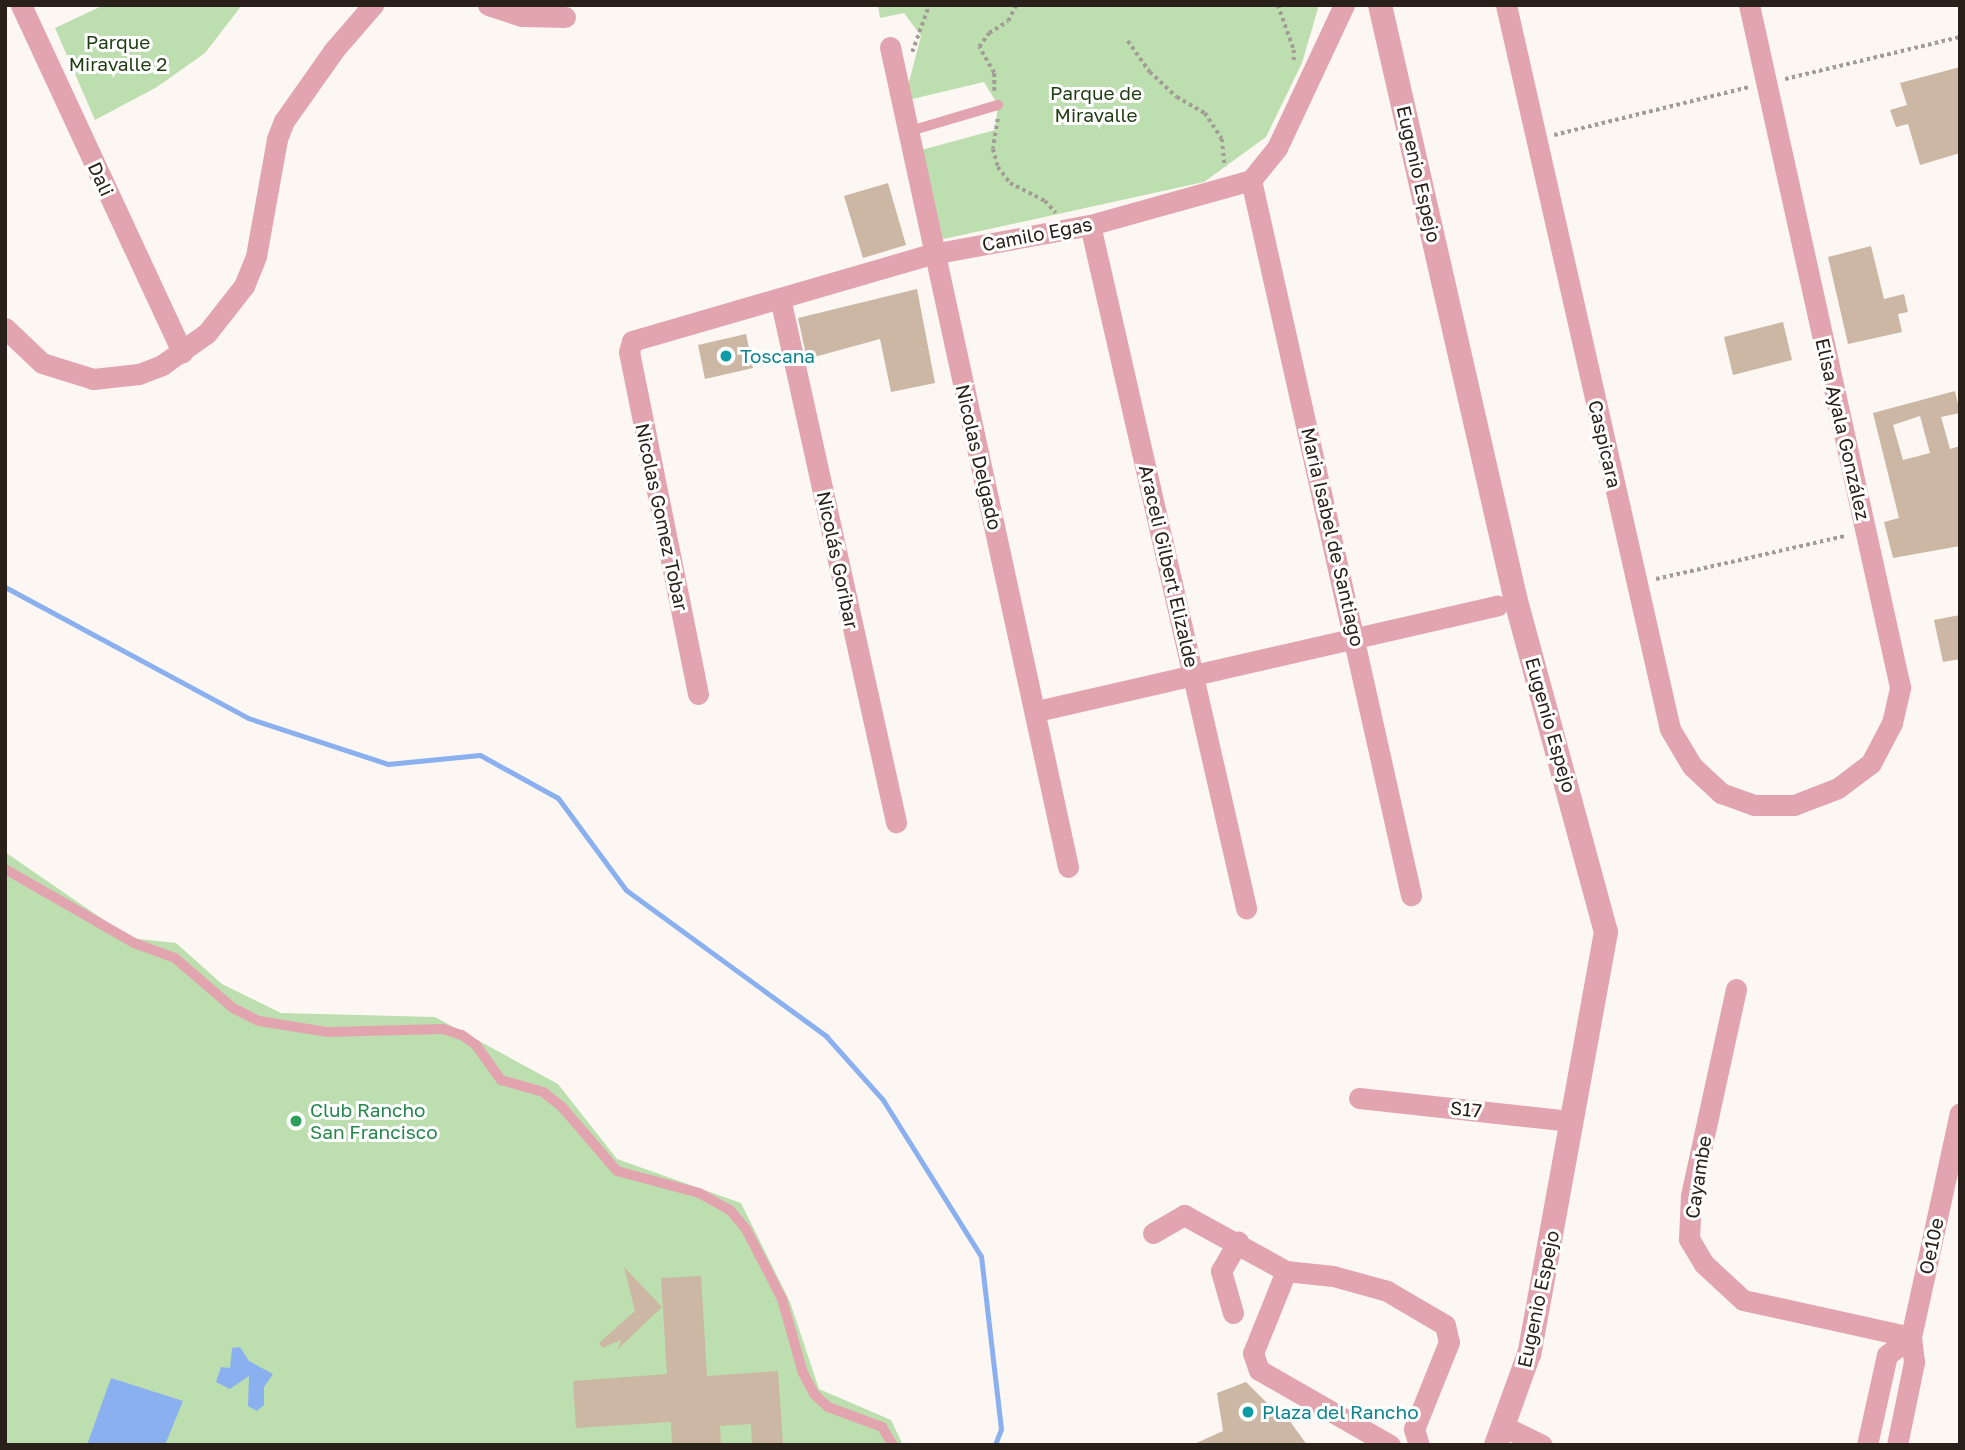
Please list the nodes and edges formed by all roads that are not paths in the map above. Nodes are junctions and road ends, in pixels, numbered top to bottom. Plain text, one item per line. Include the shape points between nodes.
1 (21, 5) edge
2 (373, 5) edge
3 (488, 5) edge
4 (1344, 5) edge
5 (1380, 5) edge
6 (1506, 5) edge
7 (1749, 5) edge
8 (565, 18) dead end
9 (890, 47) dead end
10 (998, 105) road end
11 (910, 131) junction
12 (1251, 180) junction
13 (1090, 225) junction
14 (932, 254) junction
15 (780, 298) junction
16 (5, 328) edge
17 (632, 341) joint
18 (181, 352) junction
19 (1497, 606) dead end
20 (1357, 641) junction
21 (1195, 676) junction
22 (698, 694) dead end
23 (1037, 711) junction
24 (1794, 804) joint
25 (896, 822) dead end
26 (1068, 867) dead end
27 (5, 869) edge
28 (1411, 895) dead end
29 (1247, 908) dead end
30 (1737, 989) dead end
31 (1359, 1098) dead end
32 (1960, 1113) edge
33 (1572, 1121) junction
34 (1153, 1233) dead end
35 (1238, 1242) junction
36 (1286, 1271) junction
37 (1233, 1313) dead end
38 (1910, 1338) junction
39 (1500, 1436) edge
40 (1416, 1437) edge
41 (1389, 1443) edge
42 (893, 1445) edge
43 (1542, 1445) edge
44 (1867, 1445) edge
45 (1896, 1445) edge

1 - 18 street, Dali
2 - 18 street via 334,50 284,121 256,256 244,286 207,333
3 - 8 street via 521,16
4 - 12 street via 1277,148
5 - 33 street, Eugenio Espejo via 1516,601 1605,917
6 - 24 street, Caspicara via 1670,729 1692,766 1732,797 1754,805
7 - 24 street, Elisa Ayala González via 1900,687 1892,723 1871,763 1838,788
9 - 11 street, Nicolas Delgado
10 - 11 lane
11 - 14 street, Nicolas Delgado
12 - 13 street, Camilo Egas
12 - 20 street, Maria Isabel de Santiago
13 - 14 street, Camilo Egas
13 - 21 street, Araceli Gilbert Elizalde
14 - 15 street, Camilo Egas
14 - 23 street, Nicolas Delgado
15 - 17 street, Camilo Egas
15 - 25 street, Nicolás Goribar
16 - 18 street via 42,363 93,379 139,374
17 - 22 street, Nicolas Gomez Tobar via 629,352
19 - 20 street
20 - 21 street
20 - 28 street, Maria Isabel de Santiago
21 - 23 street
21 - 29 street, Araceli Gilbert Elizalde
23 - 26 street, Nicolas Delgado
27 - 42 lane via 134,943 175,958 233,1008 259,1021 328,1032 443,1029 462,1035 476,1045 500,1080 543,1092 562,1107 617,1171 699,1193 730,1210 746,1229 782,1299 803,1373 814,1394 828,1407 882,1427
30 - 38 street, Cayambe via 1691,1196 1689,1239 1703,1264 1743,1300
31 - 33 street, S17
32 - 38 street, Oe10e
33 - 39 street, Eugenio Espejo via 1530,1354
34 - 35 street via 1184,1215
35 - 36 street
35 - 37 street via 1221,1271
36 - 40 street via 1333,1276 1387,1291 1445,1325 1449,1342
36 - 41 street via 1253,1353 1259,1370
38 - 44 street via 1887,1355
38 - 45 street, Oe10e via 1914,1362
39 - 43 street
40 - 41 street

